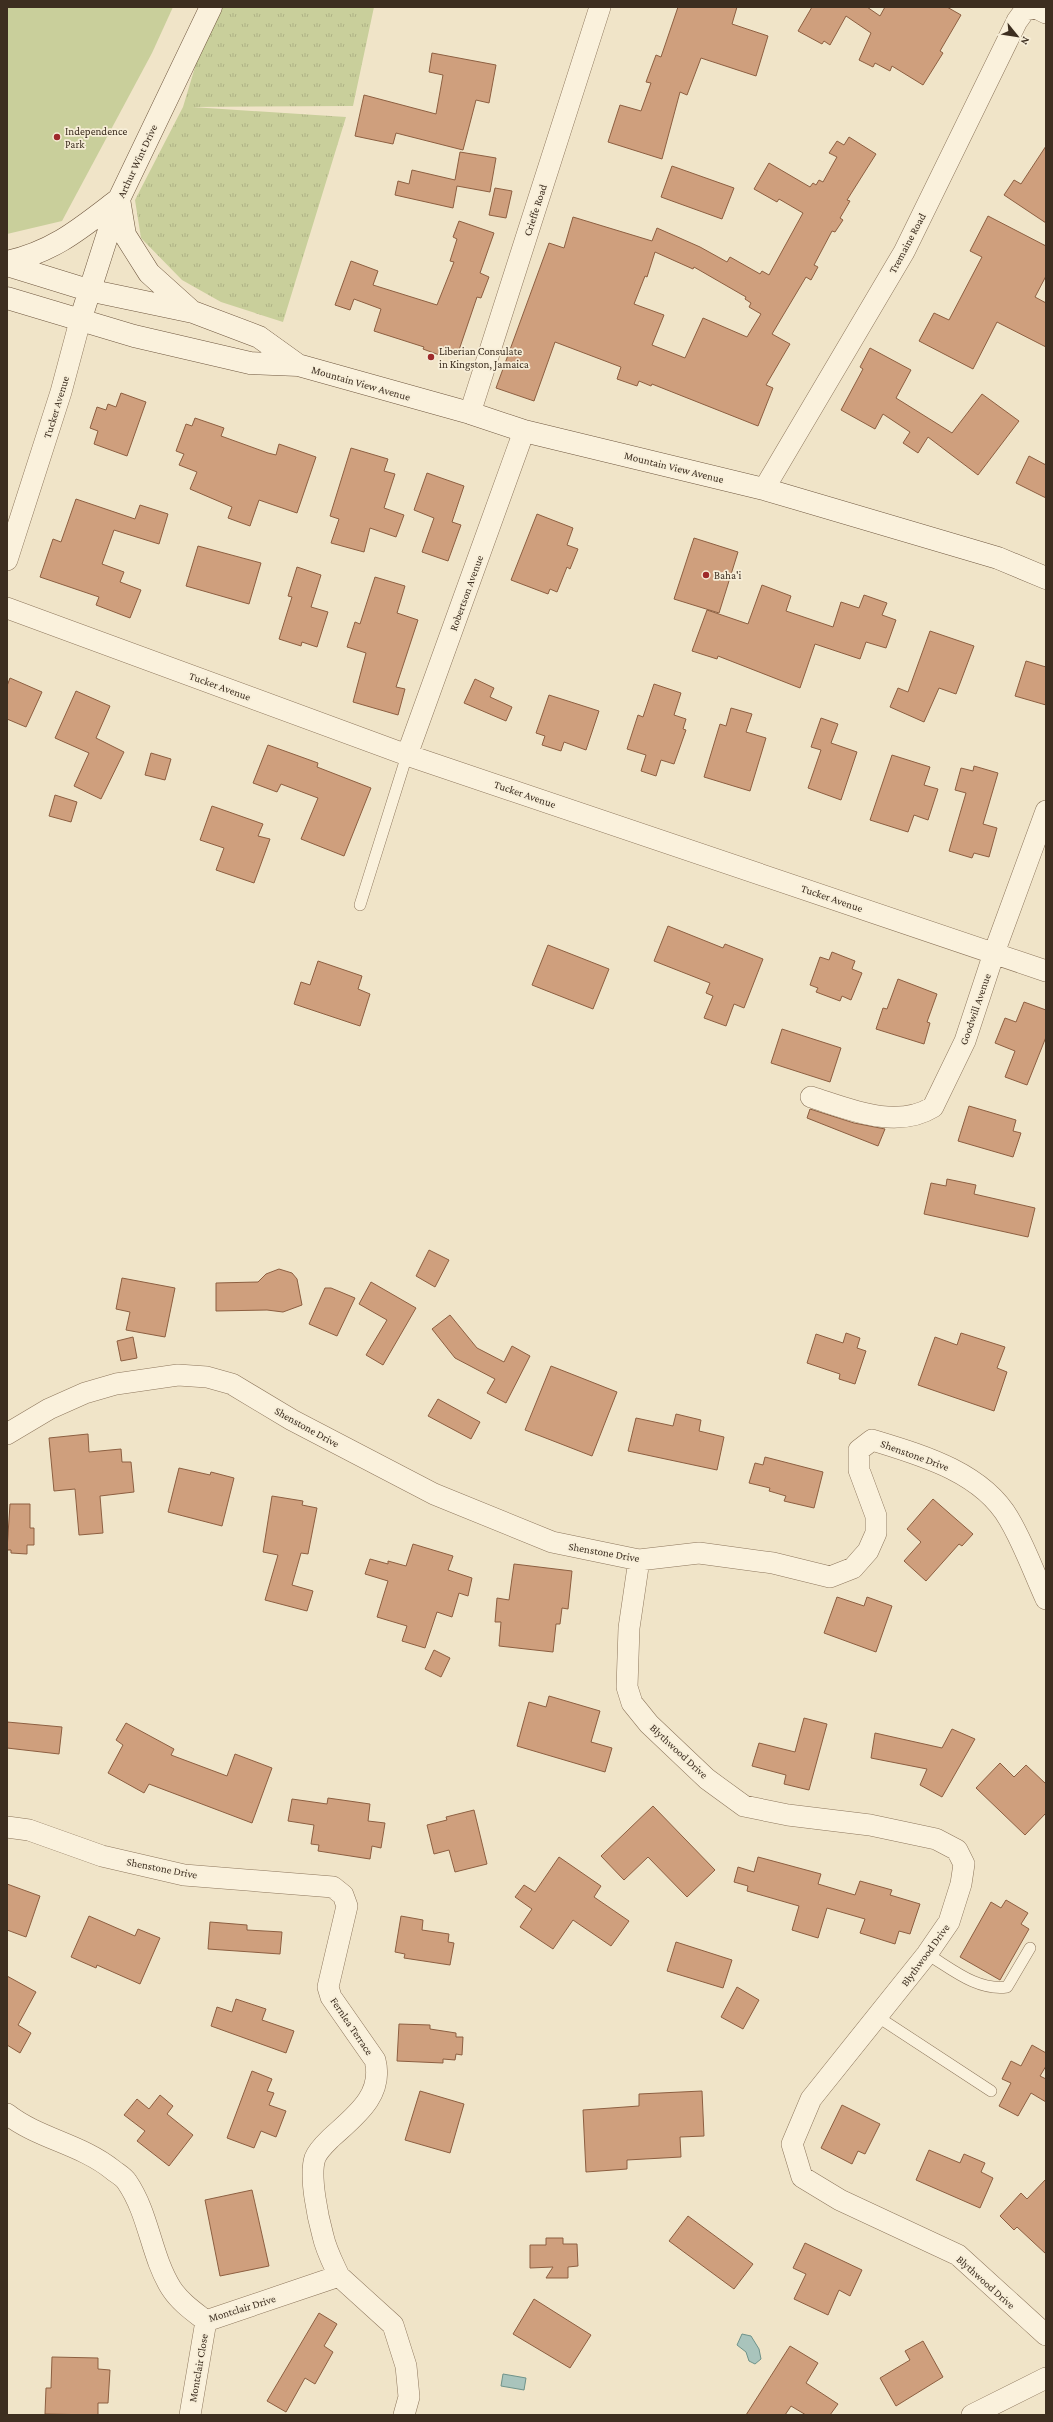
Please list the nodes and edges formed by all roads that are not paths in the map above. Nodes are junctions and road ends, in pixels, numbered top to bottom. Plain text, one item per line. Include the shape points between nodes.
1 (211, 7) edge
2 (600, 7) edge
3 (1046, 13) edge
4 (119, 199) junction
5 (7, 262) edge
6 (7, 265) edge
7 (88, 290) junction
8 (7, 298) edge
9 (193, 312) junction
10 (80, 322) junction
11 (298, 365) junction
12 (470, 413) junction
13 (524, 431) junction
14 (764, 489) junction
15 (7, 560) edge
16 (1046, 578) edge
17 (7, 608) edge
18 (407, 755) junction
19 (1046, 811) edge
20 (360, 905) dead end
21 (994, 953) junction
22 (1046, 971) edge
23 (811, 1097) dead end
24 (7, 1434) edge
25 (639, 1560) junction
26 (1046, 1599) edge
27 (7, 1827) edge
28 (343, 1895) joint
29 (1030, 1948) dead end
30 (927, 1954) junction
31 (878, 2017) junction
32 (991, 2091) dead end
33 (7, 2114) edge
34 (338, 2276) junction
35 (206, 2321) junction
36 (1046, 2335) edge
37 (1046, 2378) edge
38 (190, 2415) edge
39 (404, 2415) edge
40 (972, 2415) edge

1 - 4 main road, Arthur Wint Drive
2 - 12 street, Crieffe Road
3 - 14 street, Tremaine Road via 1036,8 1026,10 1017,21 904,252
4 - 5 main road via 57,244 30,257
4 - 7 main road, Arthur Wint Drive
4 - 9 main road via 125,235 149,273
6 - 7 main road, Mountain View Avenue
7 - 9 main road, Mountain View Avenue
7 - 10 main road, Arthur Wint Drive
8 - 10 main road, Mountain View Avenue
9 - 11 main road, Mountain View Avenue via 259,336
10 - 11 main road, Mountain View Avenue via 208,355 250,363
10 - 15 street, Tucker Avenue
11 - 12 main road, Mountain View Avenue
12 - 13 main road, Mountain View Avenue
13 - 14 main road, Mountain View Avenue
13 - 18 street, Robertson Avenue
14 - 16 main road, Mountain View Avenue via 998,558
17 - 18 street, Tucker Avenue
18 - 20 lane
18 - 21 street, Tucker Avenue
19 - 21 street, Goodwill Avenue
21 - 22 street, Tucker Avenue
21 - 23 street, Goodwill Avenue via 965,1041 933,1107 925,1112 904,1116 873,1116
24 - 25 street, Shenstone Drive via 49,1410 91,1391 116,1384 178,1375 207,1377 232,1384 292,1420 434,1494 552,1542
25 - 26 street, Shenstone Drive via 699,1553 773,1563 830,1577 853,1568 868,1551 876,1533 876,1516 859,1470 859,1450 872,1440 955,1470 990,1496 1009,1518
25 - 30 street, Blythwood Drive via 629,1628 627,1687 632,1703 649,1724 707,1779 744,1806 788,1815 870,1825 936,1839 957,1850 964,1864 961,1884 949,1922
27 - 28 street, Shenstone Drive via 29,1830 102,1856 184,1875 333,1887
28 - 34 street, Fernlea Terrace via 347,1906 328,1987 331,1998 375,2060 378,2072 366,2106 324,2145 316,2157 312,2171 323,2237
29 - 30 lane via 1007,1987 992,1989 974,1982
30 - 31 street, Blythwood Drive
31 - 32 lane
31 - 36 street, Blythwood Drive via 811,2099 792,2144 802,2176 840,2200 958,2255
33 - 35 street, Montclair Drive via 21,2125 100,2159 126,2181 149,2227 171,2289 186,2307
34 - 35 street, Montclair Drive
34 - 39 street via 393,2325 406,2366 409,2397
35 - 38 street, Montclair Close
37 - 40 street

